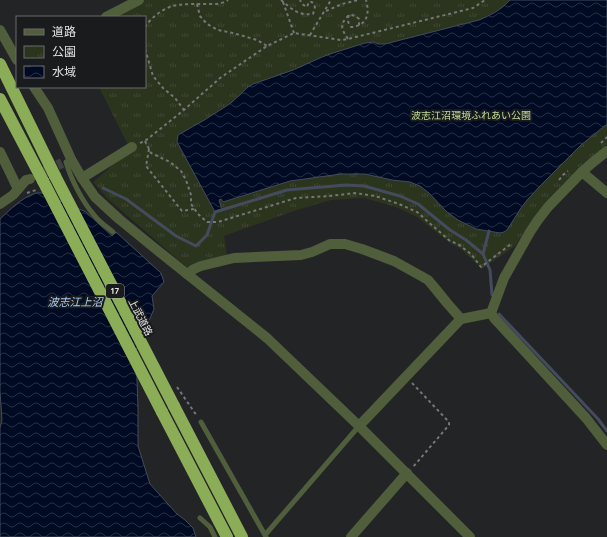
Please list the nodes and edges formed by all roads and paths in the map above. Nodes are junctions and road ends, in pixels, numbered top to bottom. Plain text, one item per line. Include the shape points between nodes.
1 (139, 0) edge
2 (228, 0) edge
3 (300, 0) edge
4 (308, 0) edge
5 (326, 0) edge
6 (331, 0) edge
7 (356, 0) edge
8 (366, 0) edge
9 (485, 0) edge
10 (282, 1) edge
11 (309, 3) junction
12 (330, 3) junction
13 (197, 4) junction
14 (325, 12) junction
15 (349, 15) junction
16 (108, 16) edge
17 (146, 25) edge
18 (359, 26) junction
19 (0, 30) edge
20 (294, 33) junction
21 (310, 35) junction
22 (348, 39) junction
23 (267, 46) junction
24 (146, 52) edge
25 (16, 58) edge
26 (0, 64) edge
27 (35, 88) edge
28 (0, 99) edge
29 (184, 110) junction
30 (145, 141) junction
31 (132, 147) joint
32 (149, 149) junction
33 (607, 151) edge
34 (0, 152) edge
35 (66, 161) junction
36 (582, 172) junction
37 (82, 178) junction
38 (30, 179) dead end
39 (18, 189) junction
40 (607, 193) edge
41 (0, 204) edge
42 (194, 209) junction
43 (113, 232) dead end
44 (489, 262) dead end
45 (187, 274) junction
46 (491, 313) junction
47 (462, 319) junction
48 (406, 376) junction
49 (174, 382) dead end
50 (201, 422) joint
51 (359, 426) junction
52 (607, 445) edge
53 (407, 473) junction
54 (200, 518) dead end
55 (266, 536) edge
56 (215, 537) edge
57 (226, 537) edge
58 (242, 537) edge
59 (351, 537) edge
60 (470, 537) edge

1 - 16 street
2 - 13 path
3 - 11 path via 307,7
4 - 11 path
5 - 12 path
6 - 12 path
7 - 14 path
8 - 18 path via 366,18
9 - 22 path via 473,8
10 - 11 path via 305,15 313,14 315,7 312,2
10 - 20 path
12 - 14 path
13 - 17 path via 177,4 161,11
13 - 23 path via 200,16 207,24 218,30 257,40
14 - 21 path
15 - 18 path via 356,16
15 - 18 path via 348,24 351,27
15 - 22 path via 342,24
19 - 25 street
20 - 21 path
20 - 23 path
21 - 22 path
23 - 29 path via 220,78
24 - 29 path via 153,76
26 - 58 highway, 上武道路 / 17, bridge via 55,176
27 - 35 street via 48,108 67,150
28 - 57 highway, 17, bridge
29 - 30 path
30 - 31 path
30 - 32 path
31 - 37 street
32 - 42 path via 151,153 170,162 181,171
32 - 42 path via 146,166 182,211
33 - 36 street
34 - 39 street
35 - 37 street
35 - 43 lane via 78,190 93,214
36 - 40 street
36 - 46 street via 548,208 530,232 504,278
37 - 45 street via 95,197 119,219
38 - 39 street
39 - 41 street
42 - 44 path via 207,222 218,222 296,198 355,193 375,196 417,212 450,241 471,254 481,267
45 - 47 street via 201,266 234,258 301,255 330,244 345,244 394,261 428,280
45 - 51 street via 267,338
46 - 47 street
46 - 52 street via 586,418
47 - 48 street
48 - 51 street
48 - 53 path via 449,422
49 - 50 path
50 - 55 lane
51 - 53 street
51 - 55 lane
53 - 59 street
53 - 60 street
54 - 56 lane via 210,527

